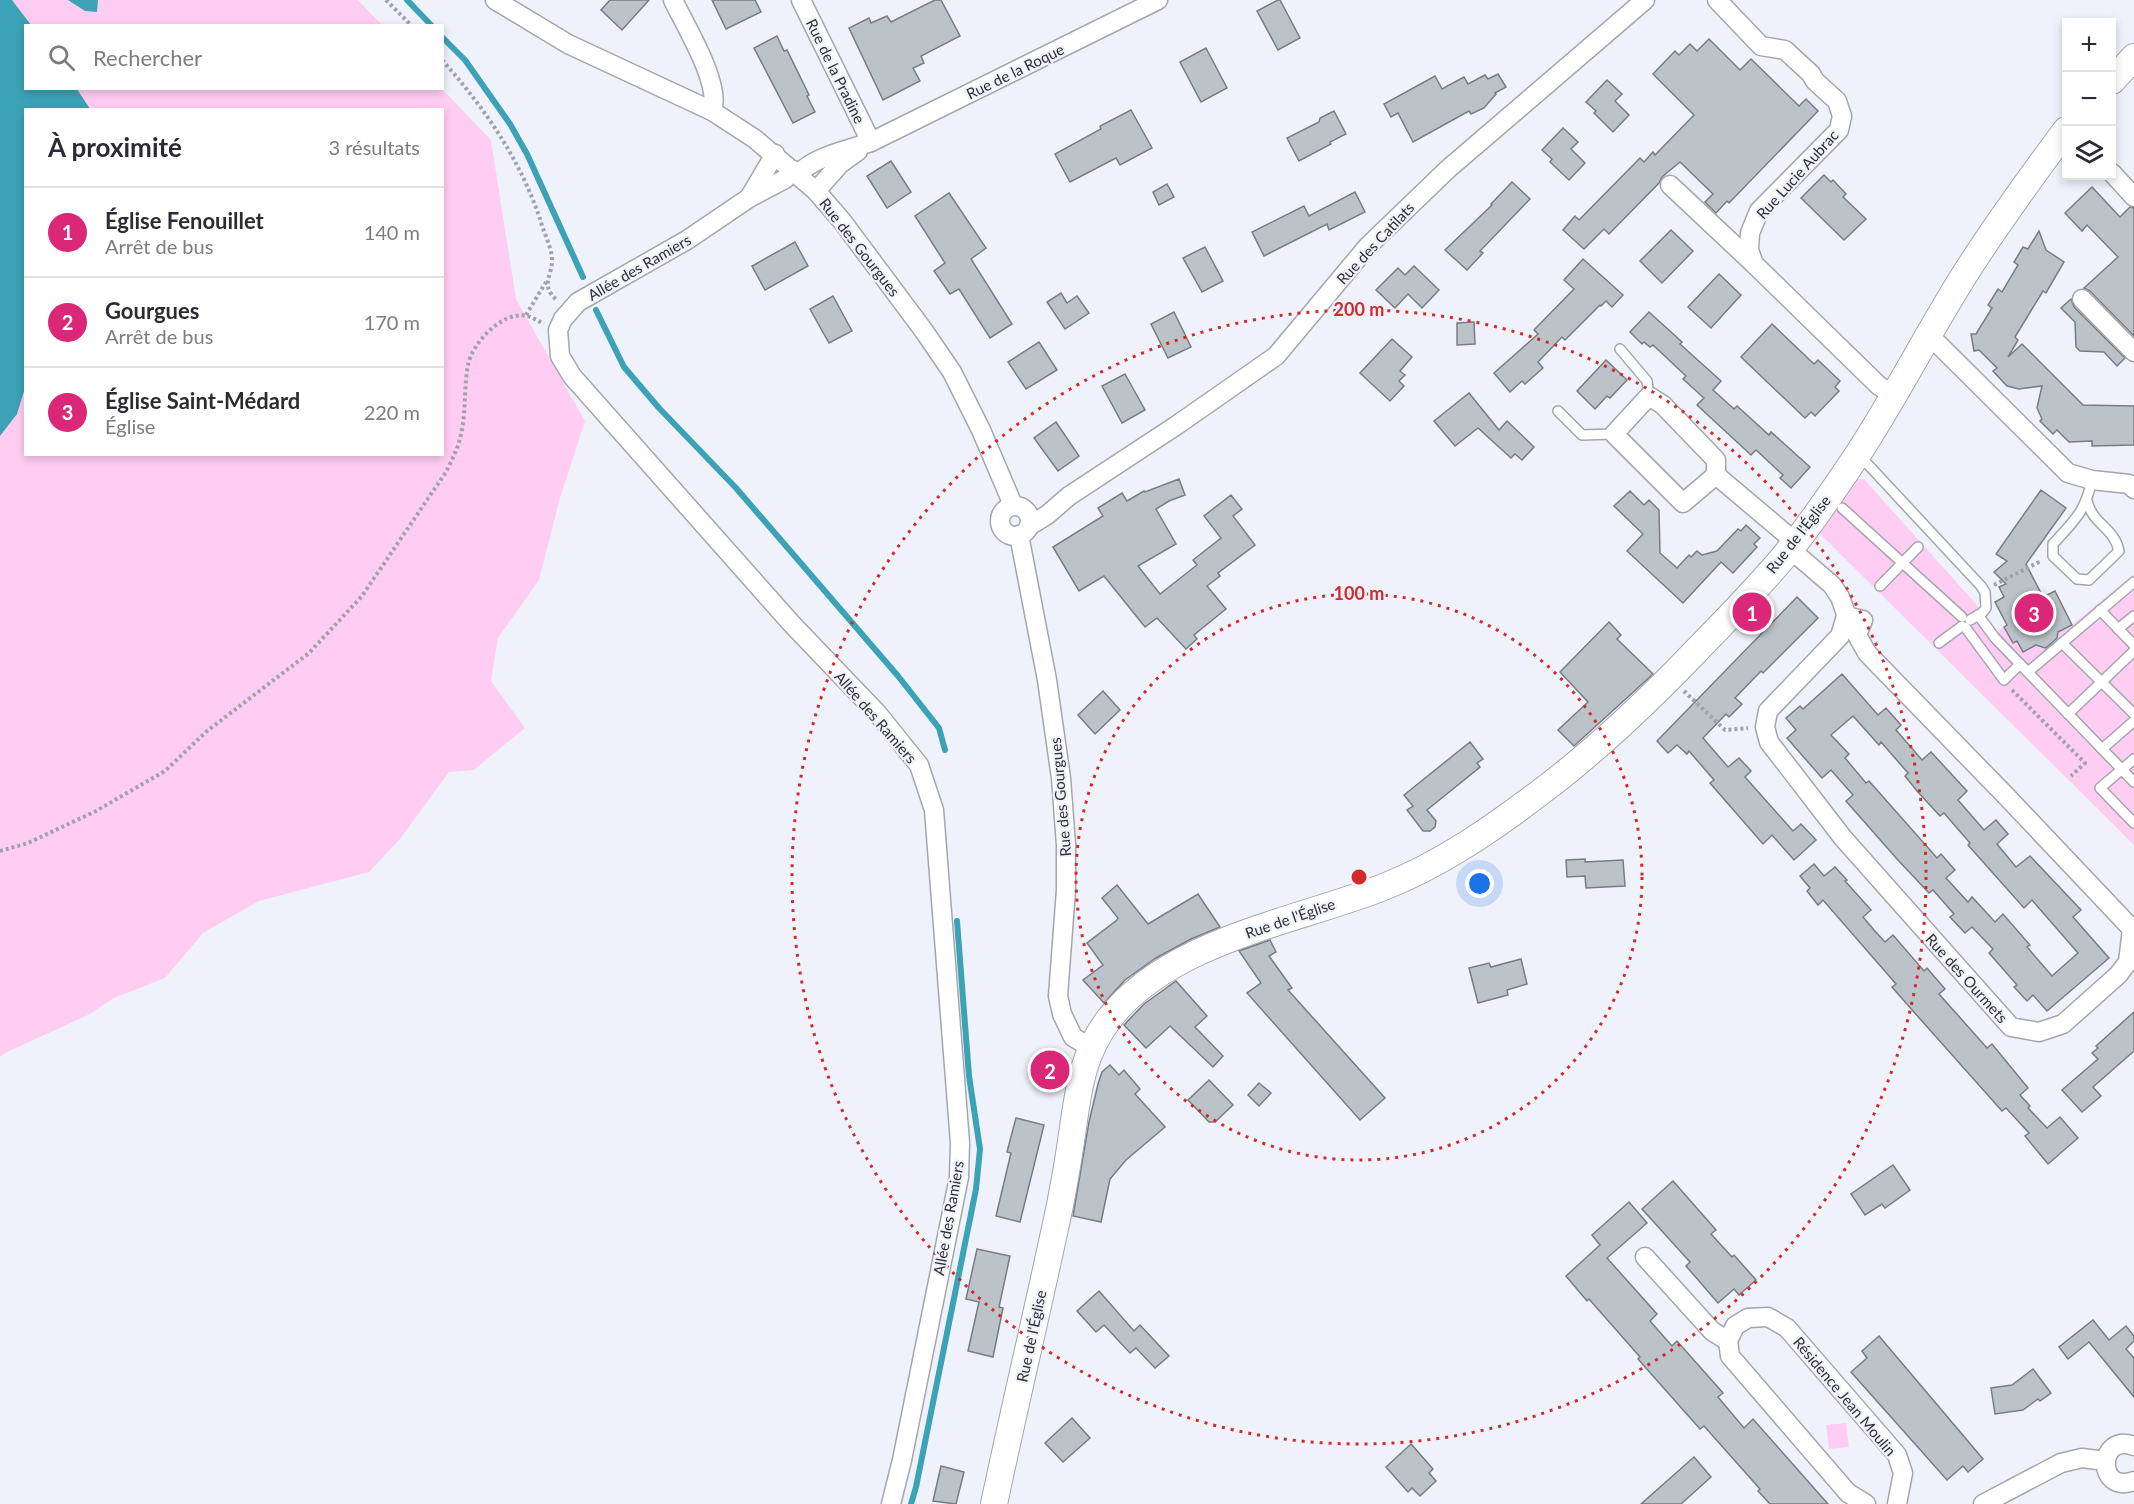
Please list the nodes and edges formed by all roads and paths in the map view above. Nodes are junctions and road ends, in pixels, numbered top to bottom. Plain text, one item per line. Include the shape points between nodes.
1 (386, 0) edge
2 (495, 0) edge
3 (673, 0) edge
4 (801, 0) edge
5 (1158, 0) edge
6 (1645, 0) edge
7 (1717, 0) edge
8 (410, 24) edge
9 (2134, 57) edge
10 (444, 62) edge
11 (2116, 77) edge
12 (712, 111) junction
13 (2062, 136) edge
14 (871, 142) junction
15 (775, 154) junction
16 (795, 172) junction
17 (2116, 177) edge
18 (1670, 185) dead end
19 (816, 191) junction
20 (2134, 197) edge
21 (749, 198) junction
22 (1754, 264) junction
23 (547, 281) junction
24 (2082, 298) dead end
25 (569, 311) junction
26 (526, 315) junction
27 (558, 330) junction
28 (1930, 336) junction
29 (1620, 349) dead end
30 (2134, 352) edge
31 (1649, 396) junction
32 (1894, 396) junction
33 (1558, 411) dead end
34 (1614, 434) junction
35 (1858, 454) junction
36 (1716, 475) junction
37 (2092, 480) junction
38 (2134, 489) edge
39 (2087, 501) junction
40 (1842, 508) dead end
41 (1021, 519) junction
42 (1792, 546) junction
43 (1918, 547) dead end
44 (2053, 556) junction
45 (1902, 563) junction
46 (2134, 582) edge
47 (1880, 585) dead end
48 (1981, 586) junction
49 (2100, 610) junction
50 (1846, 616) junction
51 (2134, 616) edge
52 (1967, 621) junction
53 (2118, 629) junction
54 (1939, 643) dead end
55 (2062, 643) junction
56 (2134, 645) edge
57 (2134, 651) edge
58 (2020, 664) junction
59 (2028, 672) junction
60 (1671, 678) junction
61 (2004, 680) junction
62 (2102, 682) junction
63 (2068, 714) junction
64 (2134, 714) edge
65 (2134, 721) edge
66 (1765, 727) junction
67 (2102, 749) junction
68 (2134, 759) edge
69 (2122, 770) junction
70 (2071, 776) dead end
71 (2134, 782) edge
72 (2134, 823) edge
73 (0, 851) edge
74 (1090, 1048) junction
75 (1645, 1257) dead end
76 (1728, 1341) junction
77 (2134, 1446) edge
78 (2105, 1461) junction
79 (2134, 1482) edge
80 (891, 1504) edge
81 (994, 1504) edge
82 (1866, 1504) edge
83 (1897, 1504) edge
84 (1983, 1504) edge

1 - 8 path
2 - 12 street, Rue des Gourgues via 568,44
3 - 12 street via 710,76
4 - 14 street, Rue de la Pradine
5 - 14 street, Rue de la Roque
6 - 41 street, Rue des Catilats via 1448,169 1376,238 1276,356 1069,496 1047,515
7 - 22 street, Rue Lucie Aubrac via 1761,46 1785,50 1794,58 1837,101 1842,116 1839,129 1759,211 1750,233 1749,250
9 - 11 main road
10 - 23 path via 472,93 513,155 552,259
12 - 15 street, Rue des Gourgues
13 - 28 main road, Rue de l'Église via 1964,276
14 - 16 street, Rue de la Roque
14 - 19 street, Rue de la Roque via 840,164
15 - 16 street, Rue des Gourgues
15 - 21 street, Allée des Ramiers
16 - 19 street, Rue des Gourgues
16 - 21 street, Allée des Ramiers
17 - 20 street
18 - 22 street
19 - 41 street, Rue des Gourgues via 952,372
21 - 25 street, Allée des Ramiers
22 - 32 street
23 - 25 path via 550,295
23 - 26 path
24 - 30 street
25 - 27 street, Allée des Ramiers
26 - 27 path
26 - 73 path via 512,316 497,324 479,341 468,362 462,430 446,472 362,596 309,653 207,731 165,771 96,811 28,843
27 - 80 street, Allée des Ramiers via 560,356 572,376 790,622 878,714 919,765 927,783 934,810 960,1143 958,1177
28 - 32 main road, Rue de l'Église
28 - 37 street via 2068,473
29 - 31 lane via 1647,381
31 - 34 street
31 - 36 street via 1663,405 1716,460
32 - 35 main road, Rue de l'Église
33 - 34 lane via 1582,435
34 - 36 street via 1683,503
35 - 42 main road, Rue de l'Église
35 - 48 lane
36 - 42 street, Rue des Ourmets via 1787,535
37 - 38 street via 2129,484
37 - 39 lane
39 - 44 lane via 2053,544
39 - 44 lane via 2091,514 2116,539 2119,551 2089,580 2077,579
40 - 45 lane
41 - 74 street, Rue des Gourgues via 1061,778 1066,890 1058,996 1073,1036
42 - 50 street, Rue des Ourmets via 1832,585
42 - 60 main road, Rue de l'Église
43 - 45 lane
44 - 48 path via 1996,585
45 - 47 lane
45 - 52 lane
46 - 49 lane
48 - 52 lane via 1986,608
49 - 53 lane
49 - 55 lane
50 - 66 street via 1840,636 1768,711
50 - 66 street, Rue des Ourmets via 1863,620 1857,635 1867,653 2132,929 2128,962 2063,1024 2039,1032 2011,1027 1843,837 1776,753
51 - 53 lane
52 - 54 lane
52 - 58 lane via 1995,638
52 - 61 lane
53 - 56 lane
55 - 59 lane
55 - 62 lane
57 - 62 lane
58 - 59 lane
58 - 61 lane
59 - 63 lane
60 - 66 path via 1725,730
60 - 74 main road, Rue de l'Église via 1556,780 1460,849 1378,889 1251,931 1169,968 1126,1001
61 - 70 path via 2085,763
62 - 63 lane
62 - 64 lane
63 - 67 lane
65 - 67 lane
67 - 69 lane
68 - 69 lane
69 - 71 lane
69 - 72 lane via 2100,788
74 - 81 main road, Rue de l'Église via 1081,1072 1062,1195
75 - 76 street via 1712,1331
76 - 82 street via 1730,1356 1848,1493
76 - 83 street, Résidence Jean Moulin via 1735,1326 1748,1318 1768,1317 1787,1328 1897,1455 1903,1473
77 - 78 street via 2117,1446
78 - 79 street via 2113,1479 2125,1484
78 - 84 street via 2082,1458 2061,1462

